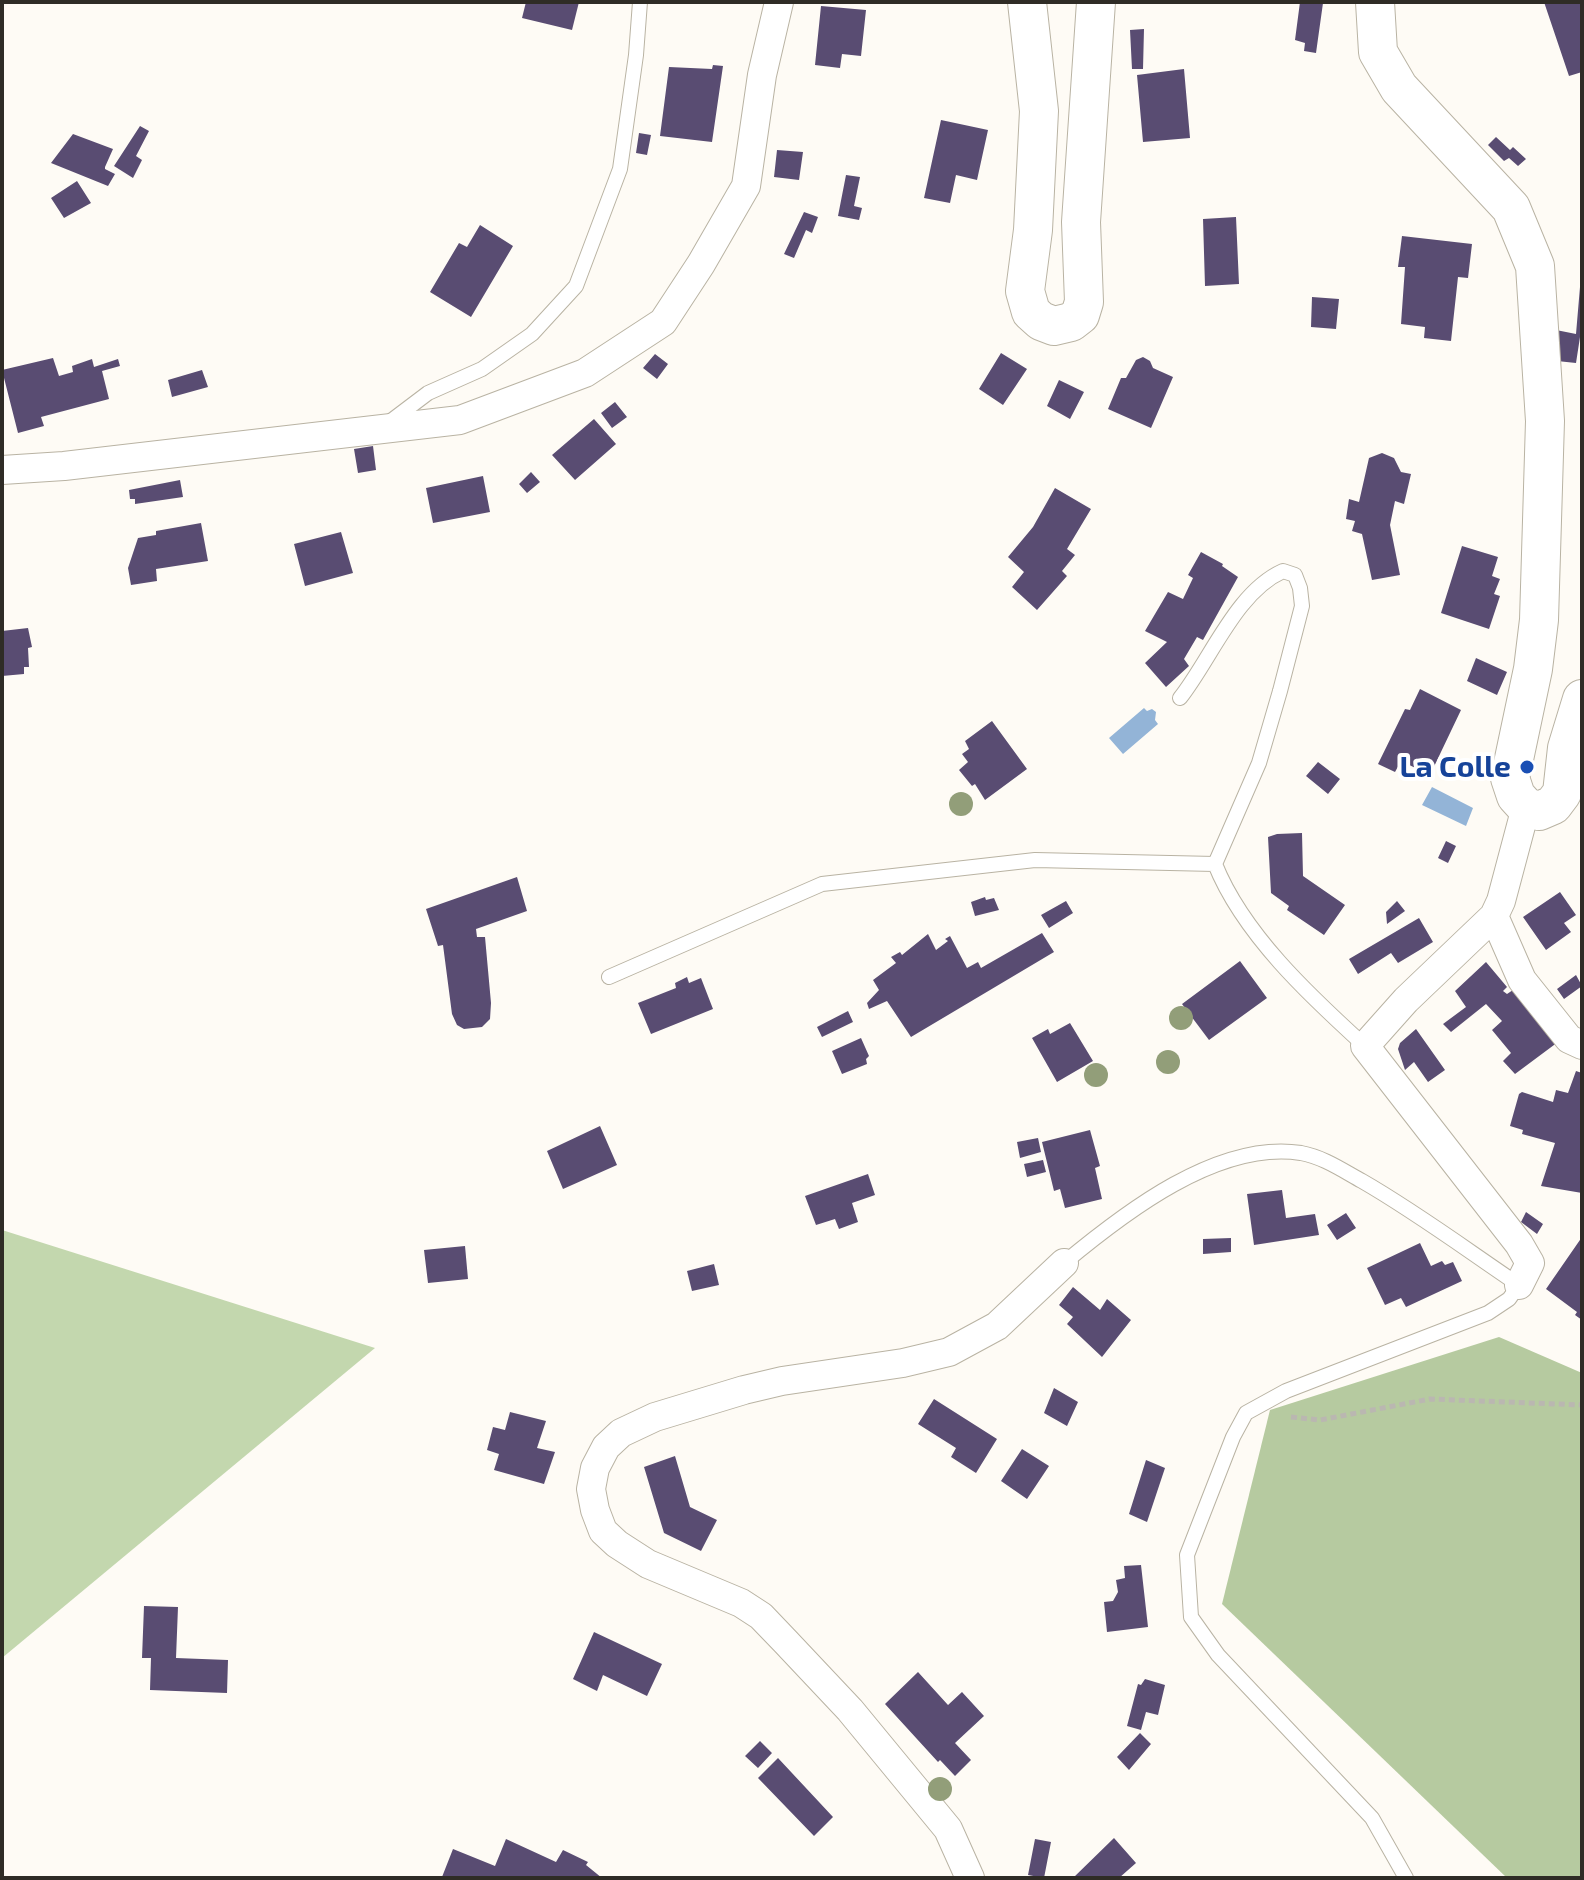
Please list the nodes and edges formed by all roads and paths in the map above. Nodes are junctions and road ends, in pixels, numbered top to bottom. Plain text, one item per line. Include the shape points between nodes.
1 (640, 2) edge
2 (779, 2) edge
3 (1027, 2) edge
4 (1096, 2) edge
5 (1375, 2) edge
6 (380, 429) junction
7 (2, 470) edge
8 (1180, 698) dead end
9 (1582, 699) edge
10 (1526, 807) junction
11 (1215, 864) junction
12 (1494, 916) junction
13 (609, 977) dead end
14 (1582, 1045) edge
15 (1365, 1046) junction
16 (1064, 1263) joint
17 (1519, 1285) junction
18 (1582, 1405) edge
19 (1246, 1413) junction
20 (970, 1878) edge
21 (1406, 1878) edge

1 - 6 lane via 620,169 576,286 532,334 482,369 428,393
2 - 6 street via 746,186 663,322 585,373 460,420
3 - 4 street via 1039,111 1025,291 1031,312 1054,326 1080,315 1084,302 1081,222
5 - 10 street via 1378,52 1399,88 1511,208 1535,266 1545,421 1539,620 1510,778
6 - 7 street
8 - 11 lane via 1249,597 1271,576 1283,571 1295,575 1302,606 1280,691 1259,763
9 - 10 street via 1567,748 1562,793 1539,811
10 - 12 street
11 - 13 lane via 1035,860 822,884
11 - 15 lane via 1237,909
12 - 14 street via 1522,980 1569,1039
12 - 15 street
15 - 17 street via 1519,1244 1530,1263
16 - 17 lane via 1098,1234 1209,1167 1244,1155 1300,1153 1322,1159 1389,1197
16 - 20 street via 997,1326 949,1352 744,1390 621,1433 606,1447 591,1489 603,1531 617,1544 648,1564 761,1616 850,1710 948,1829
17 - 19 lane via 1488,1313 1286,1391
18 - 19 path via 1430,1399 1320,1420
19 - 21 lane via 1187,1555 1191,1617 1218,1655 1372,1818

